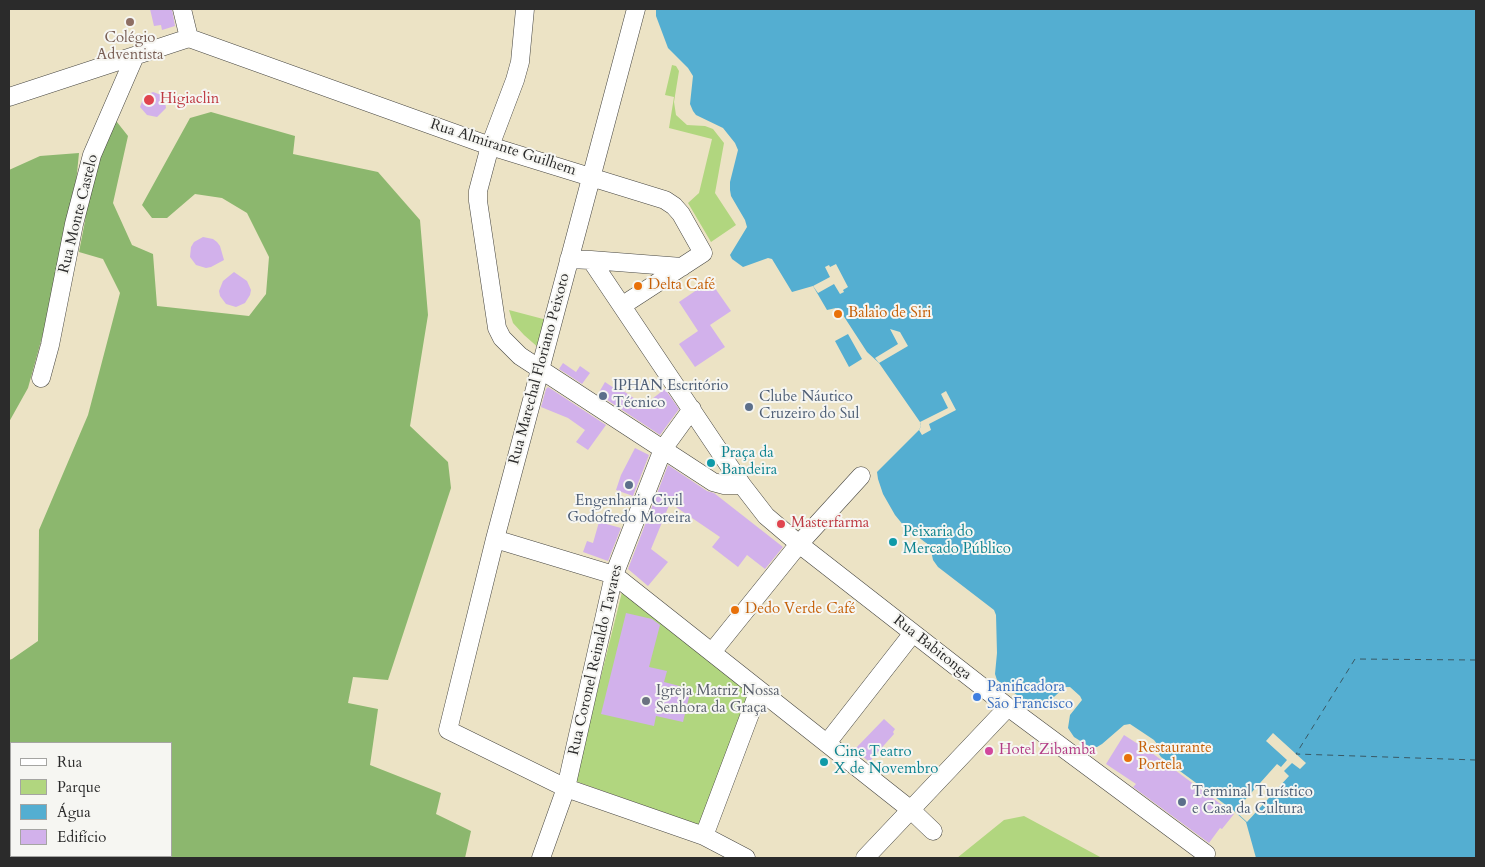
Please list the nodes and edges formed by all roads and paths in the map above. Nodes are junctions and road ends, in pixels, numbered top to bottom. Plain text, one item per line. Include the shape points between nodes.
1 (182, 9) edge
2 (525, 9) edge
3 (636, 9) edge
4 (189, 38) junction
5 (135, 56) junction
6 (9, 96) edge
7 (490, 146) junction
8 (591, 177) junction
9 (570, 259) junction
10 (591, 260) junction
11 (682, 267) junction
12 (622, 305) junction
13 (540, 369) junction
14 (40, 378) dead end
15 (692, 409) junction
16 (663, 449) junction
17 (862, 476) dead end
18 (742, 484) junction
19 (495, 539) junction
20 (798, 544) junction
21 (614, 575) junction
22 (913, 634) junction
23 (712, 652) junction
24 (760, 690) junction
25 (1008, 708) junction
26 (827, 743) junction
27 (566, 788) junction
28 (911, 810) junction
29 (933, 831) dead end
30 (704, 836) junction
31 (1206, 856) edge
32 (541, 858) edge
33 (746, 858) edge
34 (866, 858) edge

1 - 4 street
2 - 7 street via 520,62
3 - 8 street, Rua Marechal Floriano Peixoto
4 - 5 street
4 - 7 street, Rua Almirante Guilhem
5 - 6 street
5 - 14 street, Rua Monte Castelo via 92,155
7 - 8 street, Rua Almirante Guilhem
7 - 13 street via 478,201 497,328 511,348
8 - 9 street, Rua Marechal Floriano Peixoto
8 - 11 street, Rua Almirante Guilhem via 674,206 703,253
9 - 10 street
9 - 13 street, Rua Marechal Floriano Peixoto
10 - 11 street
10 - 12 street, Rua Babitonga
11 - 12 street, Rua Almirante Guilhem
12 - 15 street, Rua Babitonga
13 - 16 street
13 - 19 street, Rua Marechal Floriano Peixoto
15 - 16 street
15 - 18 street, Rua Babitonga
16 - 18 street via 713,482
16 - 21 street, Rua Coronel Reinaldo Tavares
17 - 20 street
18 - 20 street, Rua Babitonga via 766,516
19 - 21 street
19 - 27 street, Rua Marechal Floriano Peixoto via 448,730
20 - 22 street, Rua Babitonga
20 - 23 street
21 - 23 street
21 - 27 street, Rua Coronel Reinaldo Tavares
22 - 25 street, Rua Babitonga
22 - 26 street
23 - 24 street
24 - 26 street
24 - 30 street
25 - 28 street
25 - 31 street, Rua Babitonga
26 - 28 street
27 - 30 street
27 - 32 street, Rua Coronel Reinaldo Tavares
28 - 29 street
28 - 34 street
30 - 33 street

